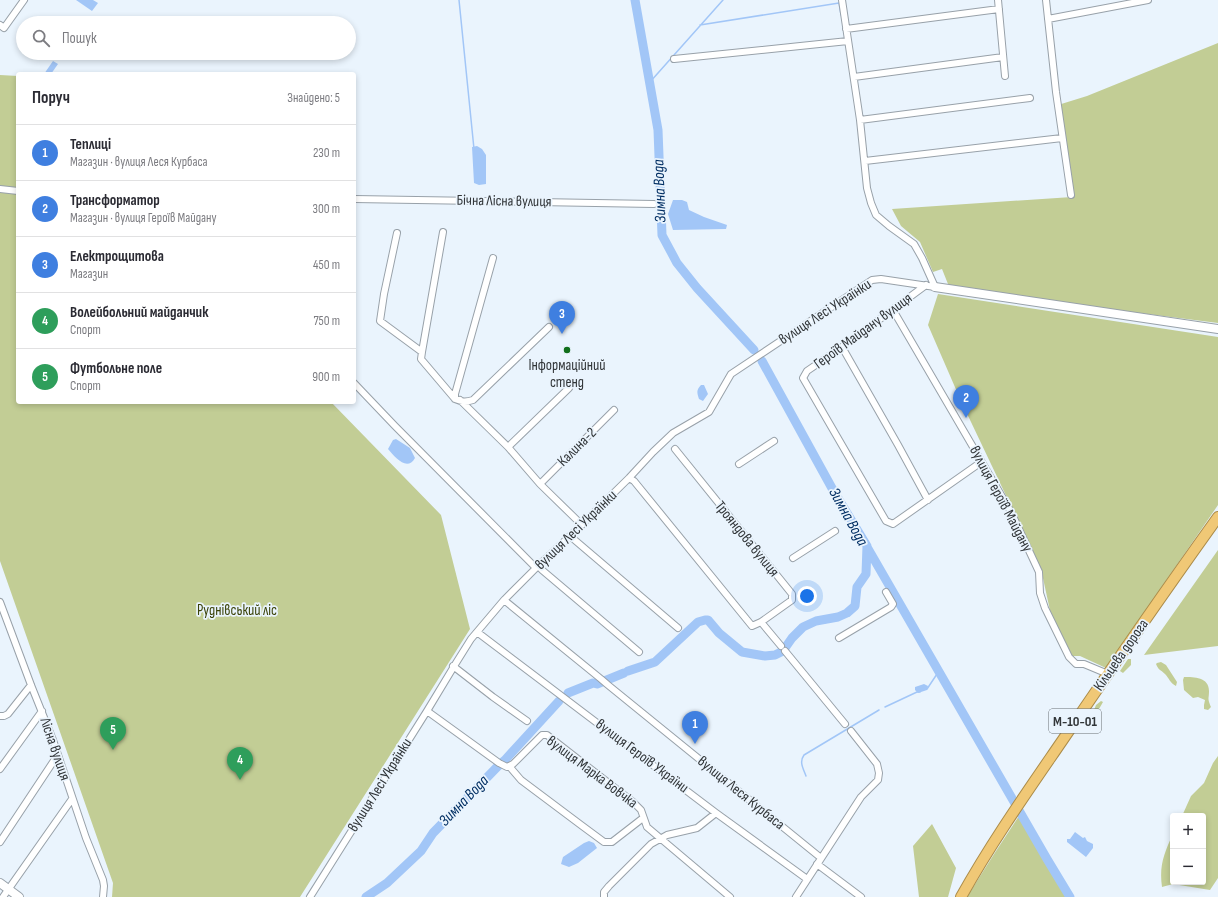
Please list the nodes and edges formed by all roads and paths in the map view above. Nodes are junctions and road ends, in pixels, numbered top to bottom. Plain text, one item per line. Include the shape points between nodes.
1 (24, 0) edge
2 (844, 0) edge
3 (998, 0) edge
4 (1046, 0) edge
5 (1148, 0) edge
6 (999, 10) junction
7 (1048, 19) junction
8 (0, 25) edge
9 (846, 29) junction
10 (848, 41) junction
11 (1003, 57) junction
12 (674, 59) dead end
13 (1005, 76) dead end
14 (854, 77) junction
15 (1030, 98) dead end
16 (860, 120) junction
17 (1062, 138) junction
18 (865, 161) junction
19 (0, 189) edge
20 (16, 191) edge
21 (1071, 195) dead end
22 (356, 198) edge
23 (654, 204) dead end
24 (443, 232) dead end
25 (397, 233) dead end
26 (493, 258) dead end
27 (926, 285) junction
28 (935, 287) junction
29 (893, 310) junction
30 (549, 327) dead end
31 (1218, 329) edge
32 (842, 347) junction
33 (422, 352) junction
34 (356, 385) edge
35 (569, 388) dead end
36 (455, 397) junction
37 (461, 402) junction
38 (614, 410) dead end
39 (774, 441) dead end
40 (508, 447) junction
41 (675, 449) dead end
42 (981, 461) junction
43 (739, 464) dead end
44 (629, 478) junction
45 (540, 484) junction
46 (928, 500) junction
47 (1218, 517) edge
48 (582, 525) junction
49 (835, 531) dead end
50 (570, 536) junction
51 (793, 558) dead end
52 (537, 567) junction
53 (886, 592) dead end
54 (504, 600) junction
55 (0, 602) edge
56 (761, 622) junction
57 (678, 628) dead end
58 (477, 632) junction
59 (839, 638) dead end
60 (639, 652) dead end
61 (453, 666) junction
62 (1108, 674) junction
63 (31, 685) junction
64 (42, 711) junction
65 (427, 711) junction
66 (0, 716) edge
67 (527, 721) dead end
68 (845, 724) dead end
69 (851, 731) dead end
70 (57, 756) junction
71 (509, 766) junction
72 (0, 769) edge
73 (72, 799) junction
74 (716, 813) junction
75 (643, 818) junction
76 (660, 838) junction
77 (0, 842) edge
78 (821, 858) junction
79 (818, 864) junction
80 (807, 879) junction
81 (0, 883) edge
82 (8, 889) junction
83 (857, 896) edge
84 (2, 897) edge
85 (19, 897) edge
86 (103, 897) edge
87 (310, 897) edge
88 (604, 897) edge
89 (730, 897) edge
90 (796, 897) edge
91 (962, 897) edge

1 - 8 street via 4,28
2 - 9 street
3 - 6 street
4 - 7 street
5 - 7 street
6 - 9 street
6 - 11 street
7 - 17 street
9 - 10 street
10 - 12 street
10 - 14 street
11 - 13 street
11 - 14 street
14 - 16 street
15 - 16 street
16 - 18 street
17 - 18 street
17 - 21 street
18 - 28 street via 867,188 876,215 914,244
19 - 20 street
22 - 23 street, Бічна Лісна вулиця
24 - 33 street
25 - 33 street via 380,321
26 - 36 street
27 - 28 street, вулиця Лесі Українки
27 - 29 street, Героїв Майдану вулиця
27 - 44 street, вулиця Лесі Українки via 872,280 731,374 709,412 673,433
28 - 31 street
29 - 32 street, Героїв Майдану вулиця
29 - 42 street, вулиця Героїв Майдану
30 - 37 street via 473,400
32 - 46 street
32 - 46 street, Героїв Майдану вулиця via 807,371 803,378 886,521 893,524
33 - 36 street via 421,359
34 - 52 street
35 - 40 street
36 - 37 street
37 - 40 street
38 - 45 street, Калина-2
39 - 43 street
40 - 45 street
41 - 56 street, Трояндова вулиця via 792,594 792,600
42 - 46 street
42 - 62 street, вулиця Героїв Майдану via 1011,512 1039,572 1040,593 1045,608 1069,657 1076,664 1084,664
44 - 48 street, вулиця Лесі Українки
44 - 56 street via 752,626
45 - 48 street
47 - 62 highway, Кільцева дорога / М-10-01
48 - 50 street, вулиця Лесі Українки
49 - 51 street
50 - 52 street, вулиця Лесі Українки
50 - 57 street
52 - 54 street, вулиця Лесі Українки
52 - 60 street
53 - 59 street via 893,604 891,607
54 - 58 street, вулиця Лесі Українки
54 - 78 street, вулиця Леся Курбаса
55 - 63 street, Лісна вулиця
56 - 68 street
58 - 61 street, вулиця Лесі Українки
58 - 74 street, вулиця Героїв України
61 - 65 street, вулиця Лесі Українки
61 - 67 street
62 - 91 highway, Кільцева дорога / М-10-01 via 1025,795
63 - 64 street, Лісна вулиця
63 - 66 street via 8,714
64 - 70 street, Лісна вулиця
64 - 72 street
65 - 71 street via 500,763
65 - 87 street, вулиця Лесі Українки
69 - 78 street via 877,764 878,780 861,797
70 - 73 street, Лісна вулиця
70 - 77 street
71 - 75 street via 521,780 604,842 612,842
71 - 75 street, вулиця Марка Вовчка via 542,735 547,735 633,802 641,810
73 - 82 street
73 - 86 street, Лісна вулиця via 103,880
74 - 76 street via 697,828
74 - 80 street, вулиця Героїв України
75 - 76 street, вулиця Марка Вовчка via 647,827
76 - 88 street via 609,886 604,892
76 - 89 street, вулиця Марка Вовчка
78 - 79 street
79 - 80 street
79 - 83 street
80 - 90 street
81 - 82 street
82 - 84 street
82 - 85 street

